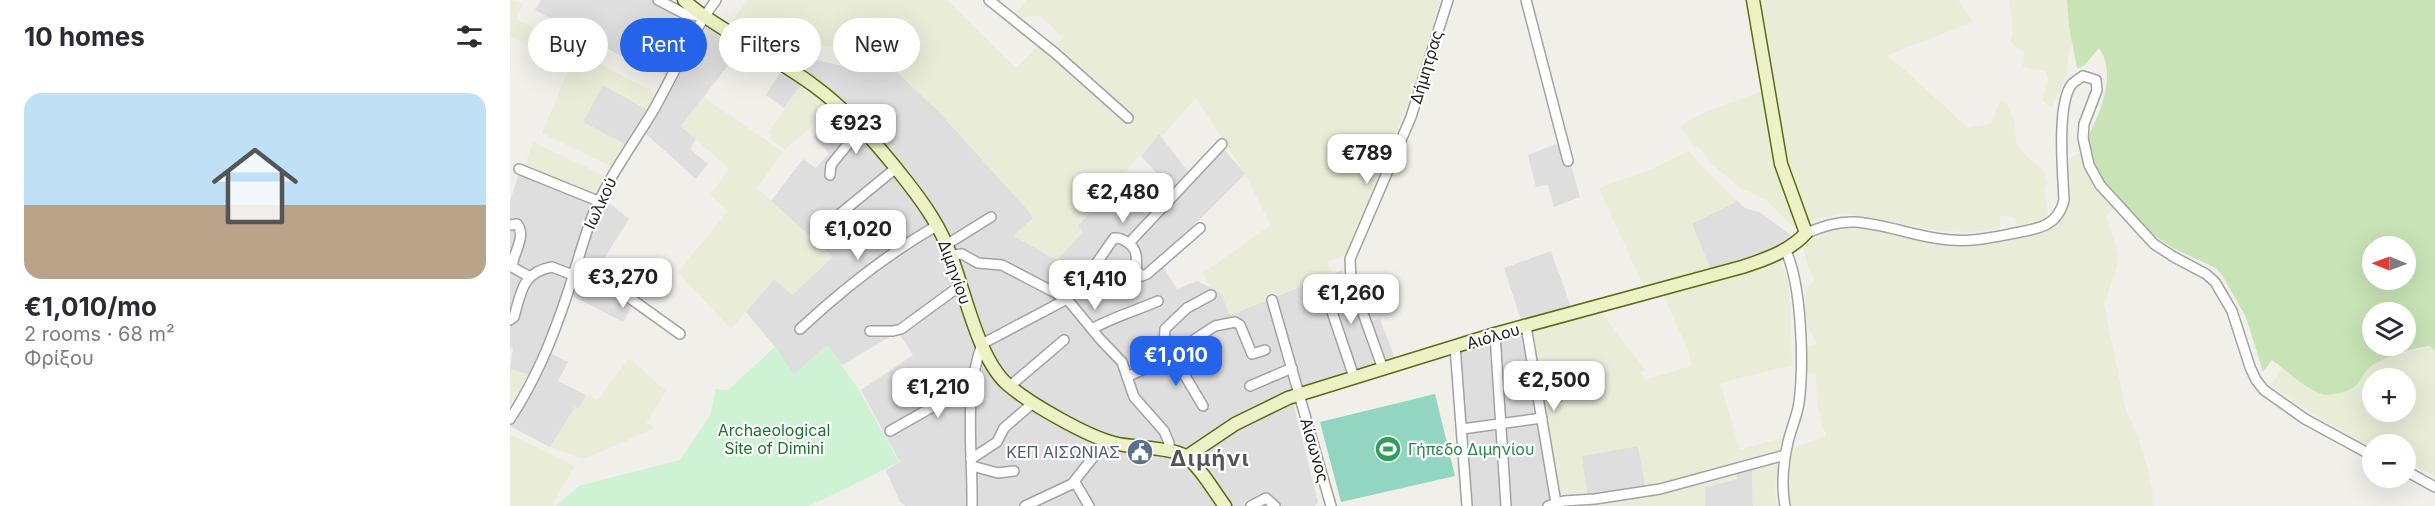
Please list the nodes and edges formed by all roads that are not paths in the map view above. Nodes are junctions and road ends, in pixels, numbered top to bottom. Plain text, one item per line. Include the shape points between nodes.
1 (658, 0) edge
2 (684, 0) edge
3 (716, 0) edge
4 (989, 0) edge
5 (1448, 0) edge
6 (1526, 0) edge
7 (1753, 0) edge
8 (704, 17) junction
9 (1128, 118) dead end
10 (861, 128) junction
11 (1222, 144) dead end
12 (1568, 162) dead end
13 (519, 168) dead end
14 (896, 168) junction
15 (830, 175) dead end
16 (598, 201) junction
17 (991, 217) dead end
18 (830, 222) dead end
19 (510, 225) edge
20 (938, 225) junction
21 (1200, 228) dead end
22 (1806, 233) junction
23 (1129, 243) junction
24 (1785, 249) junction
25 (949, 250) junction
26 (575, 270) junction
27 (531, 277) junction
28 (1322, 282) dead end
29 (961, 285) junction
30 (1211, 295) dead end
31 (1067, 299) junction
32 (1272, 300) dead end
33 (1158, 301) dead end
34 (510, 320) edge
35 (1526, 326) junction
36 (800, 329) dead end
37 (1092, 329) junction
38 (870, 331) dead end
39 (680, 334) dead end
40 (1495, 334) junction
41 (1064, 340) dead end
42 (982, 344) junction
43 (1455, 346) junction
44 (1265, 350) dead end
45 (1172, 354) junction
46 (1163, 360) junction
47 (1292, 368) junction
48 (1383, 369) junction
49 (1127, 377) junction
50 (1354, 377) junction
51 (973, 384) junction
52 (1010, 386) junction
53 (1251, 386) dead end
54 (1299, 394) junction
55 (1034, 402) junction
56 (1203, 406) dead end
57 (1542, 418) junction
58 (510, 419) edge
59 (1501, 423) junction
60 (1462, 429) junction
61 (890, 431) dead end
62 (1106, 441) junction
63 (2362, 450) edge
64 (1169, 452) junction
65 (1785, 455) junction
66 (1186, 457) junction
67 (972, 462) junction
68 (1014, 471) dead end
69 (2416, 477) edge
70 (1075, 482) junction
71 (2435, 487) edge
72 (1552, 505) edge
73 (972, 506) edge
74 (1025, 506) edge
75 (1089, 506) edge
76 (1225, 506) edge
77 (1251, 506) edge
78 (1275, 506) edge
79 (1331, 506) edge
80 (1467, 506) edge
81 (1506, 506) edge
82 (1785, 506) edge

1 - 8 street via 684,13
2 - 8 street, Διμηνίου
3 - 8 street, Ιωλκού
4 - 9 street
5 - 48 street, Δήμητρας via 1404,135 1350,259 1351,280
6 - 12 street
7 - 22 street via 1781,164
8 - 10 street, Διμηνίου via 812,84
8 - 16 street, Ιωλκού
10 - 14 street, Διμηνίου
10 - 15 street via 831,165
11 - 23 street
13 - 16 street
14 - 18 street
14 - 20 street, Διμηνίου
16 - 26 street, Ιωλκού
17 - 25 street
19 - 27 street via 519,226 521,236 512,267
20 - 25 street, Διμηνίου
20 - 36 street via 875,265
21 - 23 street via 1143,276 1137,271 1137,255
22 - 24 street, Αιόλου
22 - 63 street via 1827,225 1854,222 1969,241 2040,229 2062,211 2063,115 2067,93 2083,76 2096,80 2097,90 2083,138 2089,165 2100,186 2154,244 2215,282 2232,310 2250,367 2264,390
23 - 31 street via 1119,237 1112,240
24 - 35 street, Αιόλου via 1742,267
24 - 65 street via 1797,284 1800,372 1798,404
25 - 29 street, Διμηνίου
25 - 31 street via 978,263 1002,266
26 - 27 street via 552,267
26 - 39 street via 606,281
26 - 58 street, Ιωλκού via 538,372
27 - 34 street via 523,283
28 - 50 street
29 - 38 street via 901,329
29 - 42 street, Διμηνίου
30 - 46 street via 1187,308 1165,329
31 - 37 street
31 - 42 street
32 - 47 street, Αίσωνος
33 - 37 street via 1112,317
35 - 40 street, Αιόλου
35 - 57 street
37 - 49 street via 1122,362
40 - 43 street, Αιόλου
40 - 59 street
41 - 52 street
42 - 51 street
42 - 52 street, Διμηνίου via 994,368
43 - 48 street, Αιόλου
43 - 60 street
44 - 45 street via 1252,354 1240,325 1235,322 1215,326
45 - 46 street
45 - 56 street
46 - 49 street
47 - 53 street
47 - 54 street, Αίσωνος
48 - 50 street, Αιόλου
49 - 64 street via 1136,400 1166,436
50 - 54 street, Αιόλου
51 - 61 street
51 - 67 street
52 - 55 street, Διμηνίου
54 - 66 street, Αιόλου via 1243,419
54 - 79 street, Αίσωνος
55 - 62 street, Διμηνίου
55 - 67 street via 1004,428 997,442
57 - 59 street
57 - 72 street
59 - 60 street
59 - 81 street
60 - 80 street
62 - 64 street, Διμηνίου
62 - 70 street
64 - 66 street, Διμηνίου
65 - 72 street via 1660,489
65 - 82 street
66 - 76 street
67 - 68 street via 998,473
67 - 73 street
69 - 71 street
70 - 74 street
70 - 75 street
77 - 78 street via 1266,498

